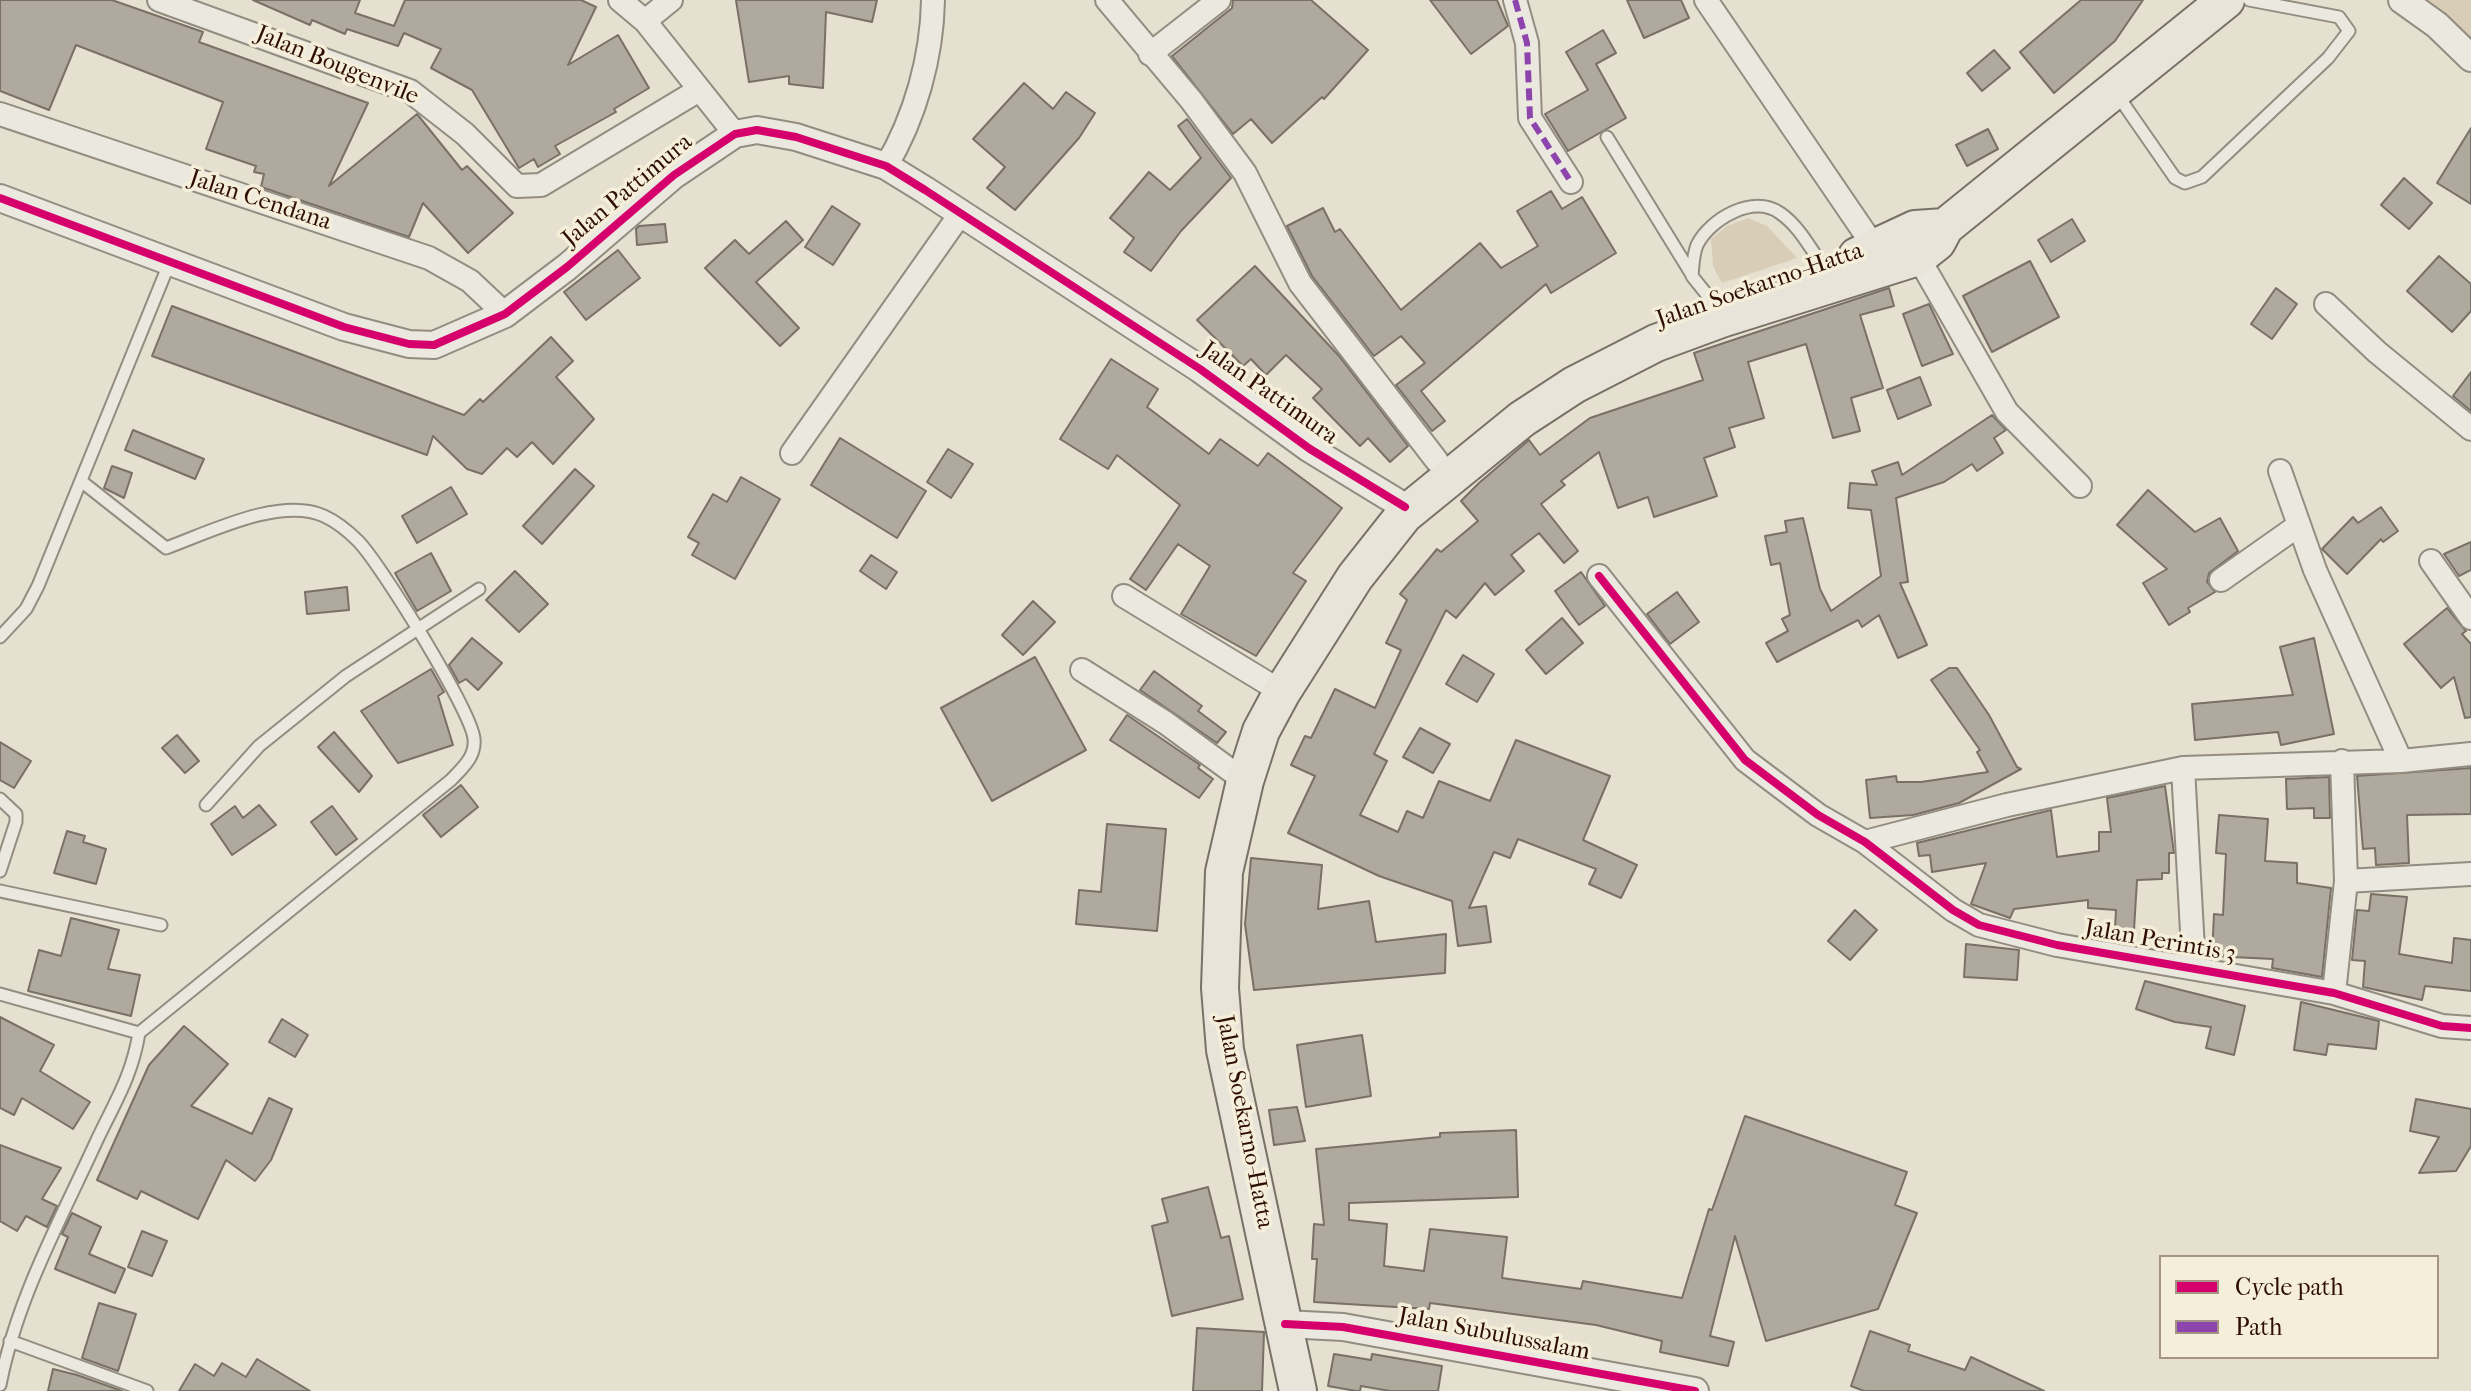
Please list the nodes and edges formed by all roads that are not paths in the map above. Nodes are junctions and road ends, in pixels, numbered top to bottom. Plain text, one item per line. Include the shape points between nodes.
1 (159, 0) edge
2 (620, 0) edge
3 (671, 0) edge
4 (933, 0) edge
5 (1107, 0) edge
6 (1219, 0) edge
7 (1515, 0) edge
8 (1706, 0) edge
9 (2226, 0) edge
10 (2249, 0) edge
11 (2402, 0) edge
12 (645, 21) junction
13 (1150, 54) junction
14 (2471, 58) edge
15 (699, 90) junction
16 (2116, 93) junction
17 (0, 114) edge
18 (735, 134) junction
19 (1607, 137) dead end
20 (886, 166) junction
21 (1571, 182) dead end
22 (0, 198) edge
23 (961, 213) junction
24 (1945, 227) junction
25 (1875, 248) junction
26 (1918, 257) junction
27 (169, 264) junction
28 (1823, 266) junction
29 (1708, 299) junction
30 (2326, 304) dead end
31 (505, 314) junction
32 (2471, 429) edge
33 (792, 453) dead end
34 (1437, 461) junction
35 (2280, 471) dead end
36 (81, 481) junction
37 (2080, 486) dead end
38 (1407, 511) junction
39 (2299, 525) junction
40 (2431, 561) dead end
41 (1599, 576) dead end
42 (2221, 580) dead end
43 (479, 589) dead end
44 (1124, 596) dead end
45 (2471, 618) edge
46 (416, 630) junction
47 (0, 637) edge
48 (1082, 670) dead end
49 (1282, 692) junction
50 (2471, 754) edge
51 (2342, 761) junction
52 (2401, 761) junction
53 (2183, 768) junction
54 (1245, 781) junction
55 (0, 799) edge
56 (206, 805) dead end
57 (1865, 842) junction
58 (0, 871) edge
59 (2471, 874) edge
60 (2346, 881) junction
61 (0, 891) edge
62 (161, 925) dead end
63 (2194, 968) junction
64 (2334, 993) junction
65 (0, 994) edge
66 (139, 1033) junction
67 (2470, 1034) edge
68 (1285, 1324) junction
69 (10, 1341) junction
70 (1609, 1383) edge
71 (0, 1385) edge
72 (1293, 1390) edge
73 (147, 1391) edge
74 (1695, 1391) edge

1 - 15 street, Jalan Bougenvile via 410,91 465,134 517,186 541,185
2 - 12 street
3 - 12 street
4 - 20 street via 918,93
5 - 13 street
6 - 13 street
7 - 21 street via 1527,43 1530,118
8 - 25 street
9 - 16 highway, Jalan Soekarno-Hatta
10 - 16 lane via 2339,17 2349,31 2328,58 2202,177 2185,183 2175,178
11 - 14 street
12 - 15 street
13 - 34 street via 1245,173 1300,283
15 - 18 street
16 - 24 highway, Jalan Soekarno-Hatta
17 - 31 street, Jalan Cendana via 429,258 470,281
18 - 20 street, Jalan Pattimura via 757,130 796,137
18 - 31 street, Jalan Pattimura via 674,175
19 - 29 lane
20 - 23 street, Jalan Pattimura
22 - 27 street, Jalan Pattimura
23 - 33 street
23 - 38 street, Jalan Pattimura
24 - 25 highway, Jalan Soekarno-Hatta via 1915,229
24 - 26 highway, Jalan Soekarno-Hatta via 1937,242
25 - 28 highway, Jalan Soekarno-Hatta
26 - 29 highway, Jalan Soekarno-Hatta
26 - 37 street via 2007,412
27 - 31 street, Jalan Pattimura via 344,327 409,344 434,345
27 - 36 lane
28 - 29 highway, Jalan Soekarno-Hatta
28 - 29 lane via 1794,225 1777,211 1759,207 1728,216 1696,247
29 - 34 highway, Jalan Soekarno-Hatta via 1552,374
29 - 38 highway, Jalan Soekarno-Hatta via 1645,348 1522,419
30 - 32 street
34 - 38 highway, Jalan Soekarno-Hatta
35 - 39 street
36 - 46 lane via 166,548 264,513 323,515 358,541
36 - 47 lane via 38,586 26,609
38 - 49 highway, Jalan Soekarno-Hatta via 1355,577
39 - 42 street
39 - 52 street
40 - 45 street
41 - 57 street, Jalan Perintis 3 via 1745,760 1818,815
43 - 46 lane
44 - 49 street
46 - 56 lane via 346,676 259,746
46 - 66 lane via 468,719 474,752 467,763
48 - 54 street
49 - 54 highway, Jalan Soekarno-Hatta via 1261,731
50 - 52 street
51 - 52 street
51 - 53 street
51 - 60 street
53 - 57 street
53 - 63 street
54 - 68 highway, Jalan Soekarno-Hatta via 1224,872 1220,988 1225,1050
55 - 58 lane via 16,814
57 - 63 street, Jalan Perintis 3 via 1979,925 2057,945
59 - 60 street
60 - 64 street
61 - 62 lane
63 - 64 street, Jalan Perintis 3
64 - 67 street, Jalan Perintis 3
65 - 66 lane
66 - 69 lane via 125,1089 21,1305
68 - 70 street, Jalan Subulussalam via 1343,1327
68 - 72 highway, Jalan Soekarno-Hatta
69 - 71 lane
69 - 73 lane
70 - 74 street, Jalan Subulussalam

